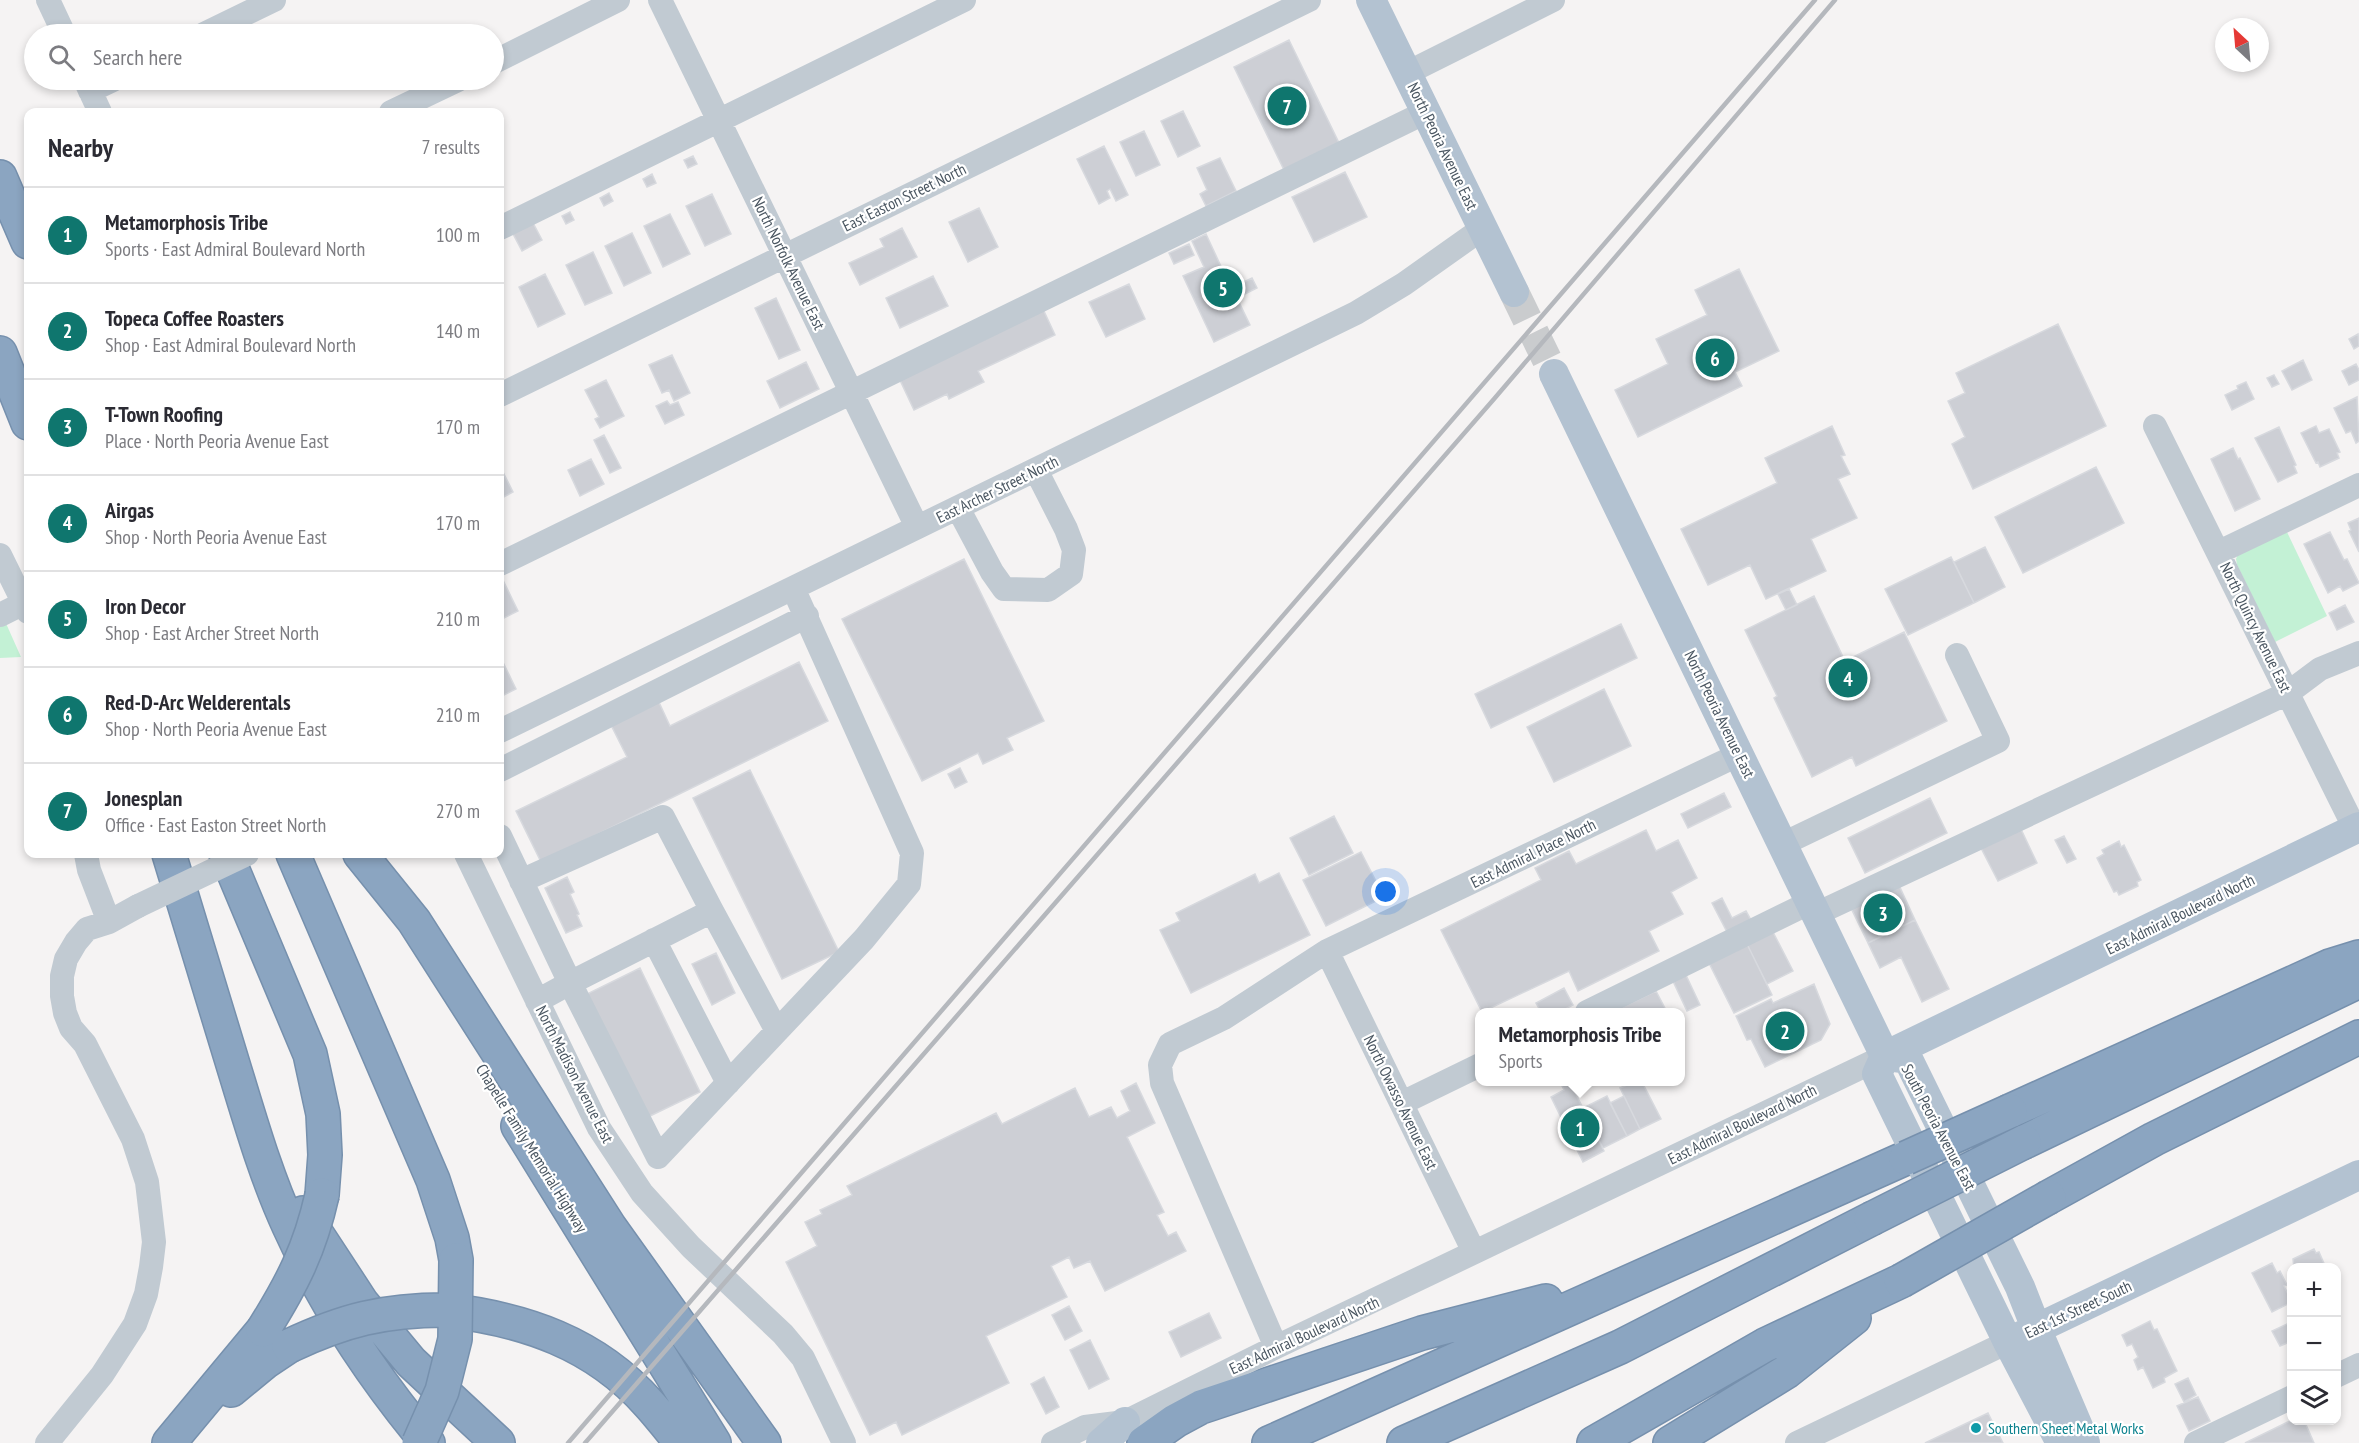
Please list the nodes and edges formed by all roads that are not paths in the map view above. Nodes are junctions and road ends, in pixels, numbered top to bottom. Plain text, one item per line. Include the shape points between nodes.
1 (48, 0) edge
2 (274, 0) edge
3 (618, 0) edge
4 (660, 0) edge
5 (964, 0) edge
6 (1309, 0) edge
7 (1371, 0) edge
8 (1550, 1) edge
9 (59, 24) edge
10 (225, 24) edge
11 (504, 57) edge
12 (1407, 73) junction
13 (90, 90) edge
14 (437, 90) edge
15 (98, 108) edge
16 (399, 108) edge
17 (1426, 112) junction
18 (720, 120) junction
19 (0, 177) edge
20 (504, 226) edge
21 (1483, 228) junction
22 (24, 233) edge
23 (785, 255) junction
24 (1514, 292) tunnel mouth
25 (0, 353) edge
26 (1554, 374) tunnel mouth
27 (852, 392) junction
28 (504, 393) edge
29 (24, 413) edge
30 (2155, 426) dead end
31 (1036, 470) junction
32 (2359, 484) edge
33 (958, 508) junction
34 (917, 527) junction
35 (2219, 552) junction
36 (0, 555) edge
37 (504, 562) edge
38 (793, 588) junction
39 (24, 604) edge
40 (24, 609) edge
41 (0, 615) edge
42 (807, 616) junction
43 (2359, 653) edge
44 (1957, 656) dead end
45 (2288, 693) junction
46 (504, 729) edge
47 (1740, 754) junction
48 (504, 768) edge
49 (2357, 828) edge
50 (1783, 844) junction
51 (504, 845) edge
52 (87, 858) edge
53 (170, 858) edge
54 (228, 858) edge
55 (239, 858) edge
56 (295, 858) edge
57 (352, 858) edge
58 (363, 858) edge
59 (468, 858) edge
60 (521, 881) junction
61 (1813, 908) junction
62 (712, 911) junction
63 (109, 922) junction
64 (654, 940) junction
65 (1327, 951) junction
66 (2359, 957) edge
67 (2359, 981) edge
68 (570, 983) junction
69 (537, 1001) junction
70 (1596, 1008) edge
71 (777, 1031) junction
72 (2359, 1037) edge
73 (1885, 1056) junction
74 (1475, 1067) edge
75 (728, 1083) junction
76 (1402, 1103) junction
77 (255, 1135) junction
78 (2359, 1175) edge
79 (609, 1226) junction
80 (1474, 1252) junction
81 (1646, 1276) junction
82 (1901, 1281) junction
83 (2036, 1328) junction
84 (276, 1338) junction
85 (2008, 1342) junction
86 (1276, 1347) junction
87 (1620, 1347) junction
88 (2359, 1365) edge
89 (2341, 1374) edge
90 (2287, 1399) edge
91 (1134, 1432) edge
92 (47, 1443) edge
93 (169, 1443) edge
94 (181, 1443) edge
95 (418, 1443) edge
96 (428, 1443) edge
97 (498, 1443) edge
98 (682, 1443) edge
99 (714, 1443) edge
100 (764, 1443) edge
101 (789, 1443) edge
102 (844, 1443) edge
103 (1053, 1443) edge
104 (1101, 1443) edge
105 (1269, 1443) edge
106 (1404, 1443) edge
107 (1454, 1443) edge
108 (1594, 1443) edge
109 (1670, 1443) edge
110 (1797, 1443) edge
111 (2061, 1443) edge
112 (2085, 1443) edge
113 (2196, 1443) edge

1 - 9 street
2 - 10 street
3 - 11 street
4 - 18 street, North Norfolk Avenue East
5 - 18 street
6 - 23 street, East Easton Street North
7 - 12 main road, North Peoria Avenue East
8 - 12 street
12 - 17 main road, North Peoria Avenue East
13 - 15 street
14 - 16 street
17 - 21 main road, North Peoria Avenue East
17 - 27 street
18 - 20 street
18 - 23 street, North Norfolk Avenue East
19 - 22 highway
21 - 24 main road, North Peoria Avenue East
21 - 31 street, East Archer Street North via 1356,313
23 - 27 street, North Norfolk Avenue East
23 - 28 street, East Easton Street North
25 - 29 highway
26 - 47 main road, North Peoria Avenue East
27 - 34 street, North Norfolk Avenue East
27 - 37 street
30 - 35 street, North Quincy Avenue East
31 - 33 street, East Archer Street North
31 - 33 street via 1074,550 1071,574 1048,590 1004,589
32 - 35 street
33 - 34 street, East Archer Street North
34 - 38 street, East Archer Street North
35 - 45 street, North Quincy Avenue East
36 - 39 street
38 - 42 street
38 - 46 street, East Archer Street North
40 - 41 street
42 - 48 street
42 - 71 street via 912,853 909,884 864,939
43 - 45 street via 2320,669
44 - 50 street via 1998,741
45 - 49 street, North Quincy Avenue East
45 - 61 street
47 - 50 main road, North Peoria Avenue East
47 - 65 street, East Admiral Place North
49 - 73 main road, East Admiral Boulevard North
50 - 61 main road, North Peoria Avenue East
51 - 60 street
52 - 63 street
53 - 77 highway
54 - 84 highway, bridge via 310,1054 323,1114 322,1195
55 - 63 street, bridge
56 - 95 highway, bridge via 433,1180 452,1238 456,1260 455,1339 442,1391
57 - 99 highway, Chapelle Family Memorial Highway
58 - 79 highway via 414,921
59 - 69 street, North Madison Avenue East
60 - 62 street via 663,817
60 - 68 street
61 - 70 street
61 - 73 main road, North Peoria Avenue East
62 - 64 street
62 - 71 street
63 - 92 street via 87,929 76,942 66,959 62,996 71,1028 85,1044 133,1139 147,1182 154,1242 146,1294 135,1324 102,1375
64 - 68 street
64 - 75 street
65 - 76 street, North Owasso Avenue East
65 - 86 street, East Admiral Place North via 1224,1018 1170,1044 1160,1065 1162,1083
66 - 81 highway, bridge via 2330,966
67 - 87 highway, bridge via 2024,1142
68 - 69 street
68 - 75 street via 658,1157
69 - 102 street, North Madison Avenue East via 599,1128 642,1193 691,1247 783,1334 802,1358
71 - 75 street
72 - 82 highway, bridge via 2154,1139
73 - 80 street, East Admiral Boulevard North
73 - 83 main road, South Peoria Avenue East via 1908,1059 2020,1287
73 - 85 main road, South Peoria Avenue East via 1877,1074
74 - 76 street
76 - 80 street, North Owasso Avenue East
77 - 96 highway via 288,1225 318,1286 367,1365
77 - 97 highway via 362,1303 411,1362
78 - 83 main road, East 1st Street South
79 - 100 highway
79 - 101 highway via 714,1345
80 - 86 street, East Admiral Boulevard North
81 - 91 highway via 1422,1333
81 - 105 highway
82 - 108 highway via 1765,1345
82 - 109 highway via 1786,1372
83 - 85 main road, East 1st Street South
83 - 112 main road, South Peoria Avenue East
84 - 93 highway
84 - 94 highway
84 - 98 highway, bridge via 394,1312 445,1310 496,1317 555,1336 606,1366 649,1403
85 - 110 street, East 1st Street South
85 - 111 main road, South Peoria Avenue East
86 - 91 street, East Admiral Boulevard North
87 - 106 highway
87 - 107 highway
88 - 89 street
90 - 113 street
91 - 103 street, East Admiral Boulevard North via 1085,1427
91 - 104 main road

